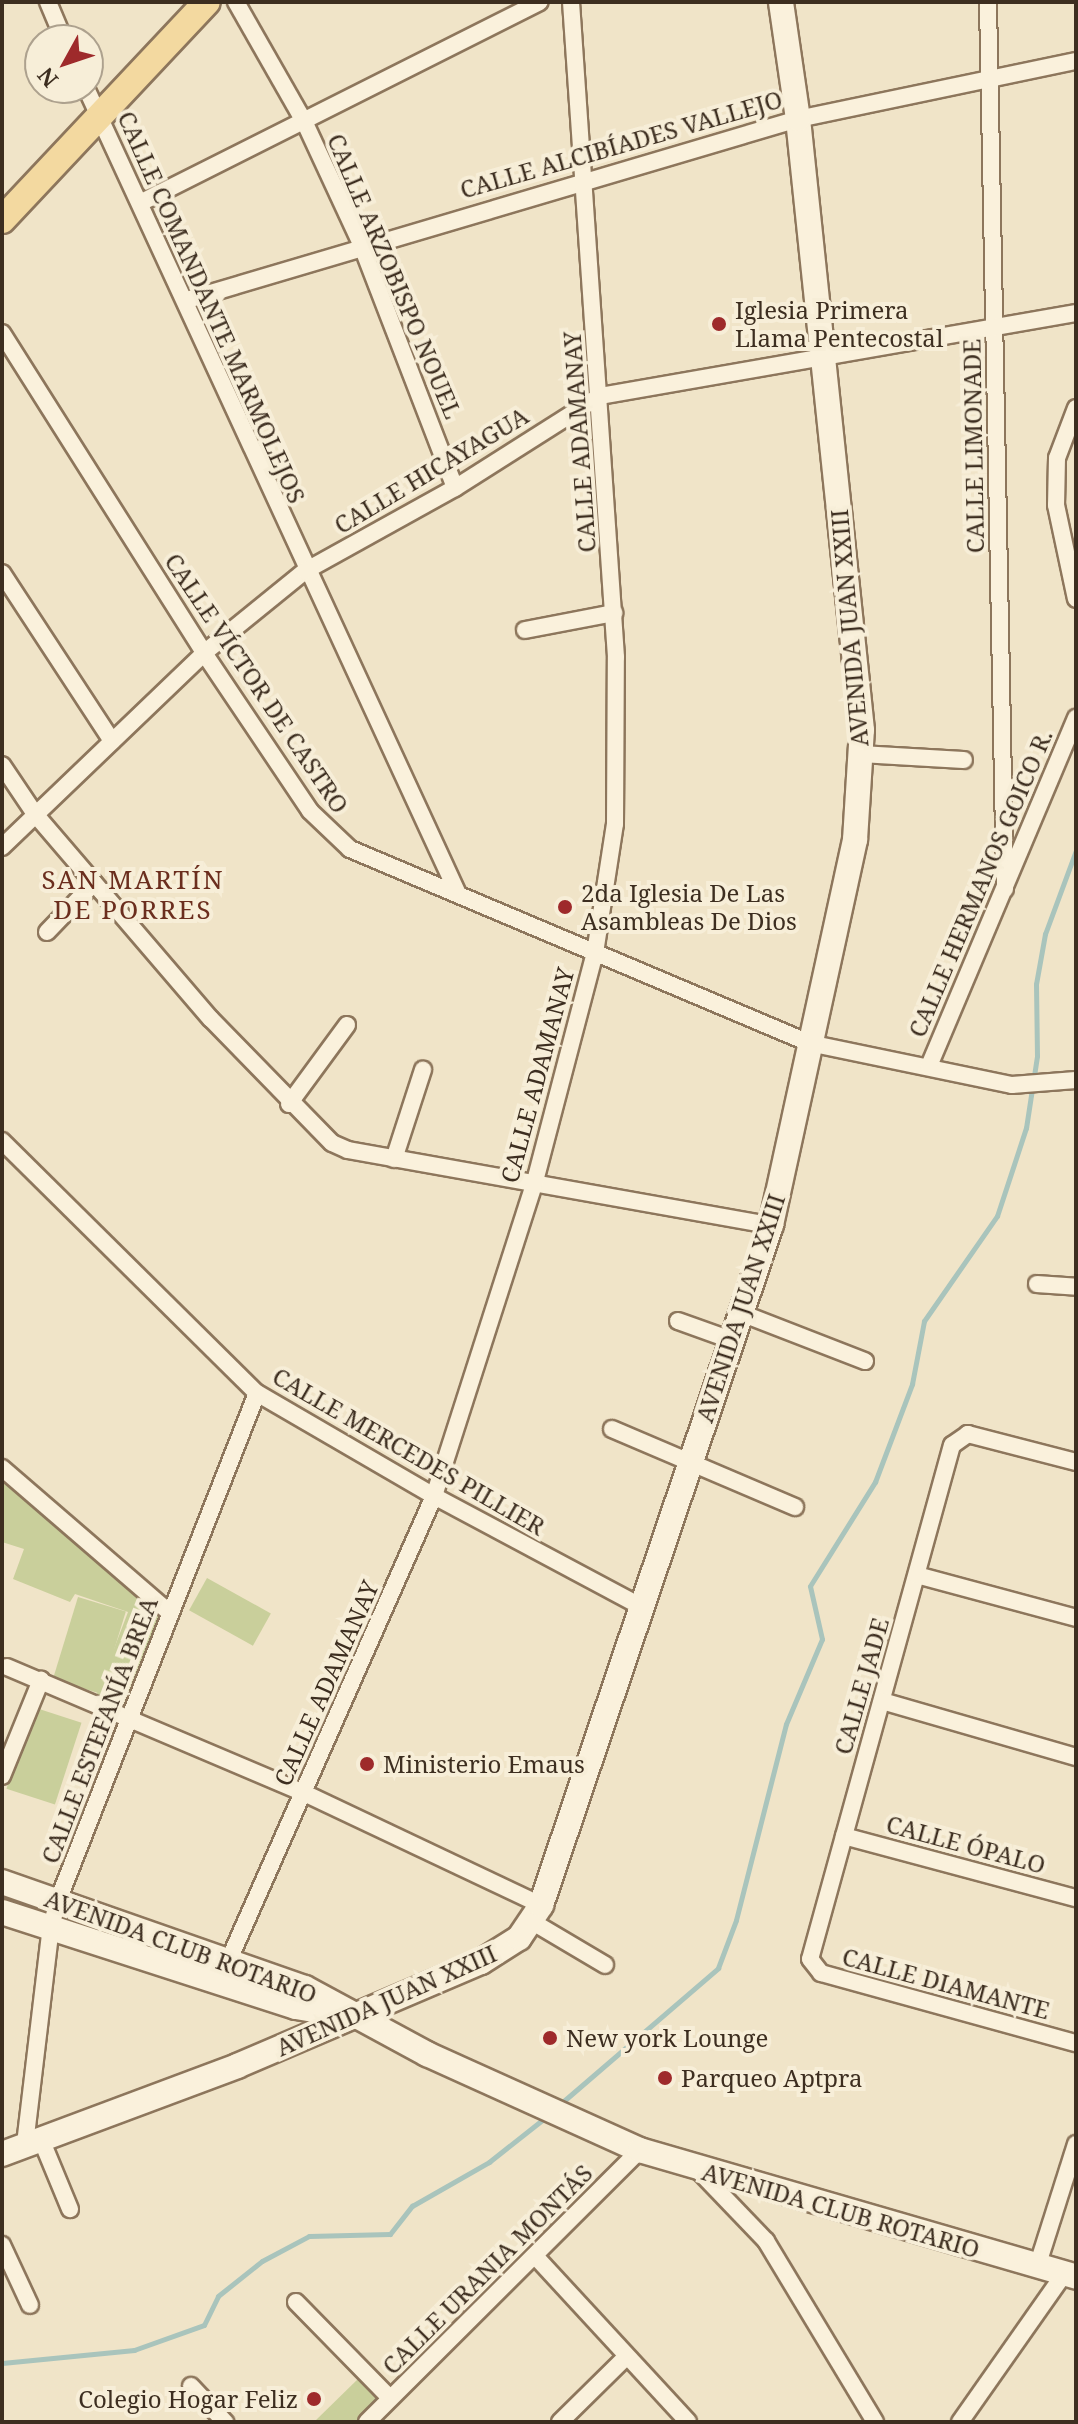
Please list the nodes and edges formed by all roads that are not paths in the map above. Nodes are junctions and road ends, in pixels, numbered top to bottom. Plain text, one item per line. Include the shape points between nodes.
1 (48, 2) edge
2 (207, 2) edge
3 (236, 2) edge
4 (540, 2) edge
5 (571, 2) edge
6 (781, 2) edge
7 (988, 2) edge
8 (57, 24) edge
9 (1076, 61) edge
10 (990, 79) junction
11 (93, 104) edge
12 (98, 115) junction
13 (798, 119) junction
14 (304, 121) junction
15 (584, 179) junction
16 (142, 202) junction
17 (2, 220) edge
18 (361, 244) junction
19 (187, 300) junction
20 (1076, 313) edge
21 (994, 327) junction
22 (2, 333) edge
23 (823, 354) junction
24 (600, 396) junction
25 (1076, 408) edge
26 (455, 488) junction
27 (305, 571) junction
28 (2, 573) edge
29 (1076, 599) edge
30 (614, 613) junction
31 (525, 630) dead end
32 (204, 653) junction
33 (1076, 718) edge
34 (112, 741) junction
35 (860, 754) junction
36 (964, 760) dead end
37 (2, 765) edge
38 (35, 814) junction
39 (2, 847) edge
40 (94, 883) junction
41 (1005, 889) junction
42 (458, 894) junction
43 (47, 932) dead end
44 (595, 953) junction
45 (347, 1025) dead end
46 (809, 1043) junction
47 (929, 1066) junction
48 (423, 1070) dead end
49 (1068, 1082) edge
50 (289, 1104) junction
51 (2, 1141) edge
52 (394, 1159) junction
53 (534, 1185) junction
54 (771, 1225) junction
55 (1037, 1284) dead end
56 (1076, 1287) edge
57 (741, 1313) junction
58 (678, 1321) dead end
59 (731, 1340) junction
60 (865, 1361) dead end
61 (257, 1393) junction
62 (612, 1429) dead end
63 (1076, 1462) edge
64 (690, 1464) junction
65 (2, 1468) edge
66 (434, 1496) junction
67 (795, 1507) dead end
68 (917, 1575) junction
69 (642, 1607) junction
70 (170, 1613) junction
71 (1076, 1618) edge
72 (7, 1667) dead end
73 (41, 1680) junction
74 (882, 1701) junction
75 (132, 1716) junction
76 (1076, 1757) edge
77 (2, 1776) edge
78 (304, 1793) junction
79 (844, 1836) junction
80 (2, 1882) edge
81 (59, 1898) junction
82 (1076, 1898) edge
83 (2, 1912) edge
84 (536, 1913) junction
85 (51, 1926) junction
86 (810, 1959) joint
87 (228, 1962) junction
88 (605, 1965) dead end
89 (357, 2017) junction
90 (1076, 2043) edge
91 (33, 2142) junction
92 (1076, 2144) edge
93 (640, 2150) junction
94 (2, 2154) edge
95 (697, 2169) junction
96 (70, 2209) dead end
97 (2, 2245) edge
98 (536, 2257) junction
99 (1037, 2267) junction
100 (1070, 2276) edge
101 (296, 2302) dead end
102 (30, 2305) dead end
103 (626, 2357) junction
104 (191, 2386) dead end
105 (390, 2398) junction
106 (225, 2422) edge
107 (367, 2422) edge
108 (560, 2422) edge
109 (688, 2422) edge
110 (875, 2422) edge
111 (961, 2422) edge

1 - 8 street
2 - 12 main road
3 - 14 street, CALLE ARZOBISPO NOUEL
4 - 14 street
5 - 15 street, CALLE ADAMANAY
6 - 13 main road, AVENIDA JUAN XXIII
7 - 10 street, CALLE LIMONADE
9 - 10 street, CALLE ALCIBÍADES VALLEJO
10 - 13 street, CALLE ALCIBÍADES VALLEJO
10 - 21 street, CALLE LIMONADE
11 - 12 street, CALLE COMANDANTE MARMOLEJOS
12 - 16 street, CALLE COMANDANTE MARMOLEJOS
12 - 17 main road
13 - 15 street, CALLE ALCIBÍADES VALLEJO
13 - 23 main road, AVENIDA JUAN XXIII
14 - 16 street
14 - 18 street, CALLE ARZOBISPO NOUEL
15 - 18 street, CALLE ALCIBÍADES VALLEJO
15 - 24 street, CALLE ADAMANAY
16 - 19 street, CALLE COMANDANTE MARMOLEJOS
18 - 19 street, CALLE ALCIBÍADES VALLEJO
18 - 26 street, CALLE ARZOBISPO NOUEL
19 - 27 street, CALLE COMANDANTE MARMOLEJOS
20 - 21 street, CALLE HICAYAGUA
21 - 23 street, CALLE HICAYAGUA
21 - 41 street, CALLE LIMONADE
22 - 32 street, CALLE VÍCTOR DE CASTRO
23 - 24 street, CALLE HICAYAGUA
23 - 35 main road, AVENIDA JUAN XXIII
24 - 26 street, CALLE HICAYAGUA
24 - 30 street, CALLE ADAMANAY
25 - 29 street via 1057,458 1056,505
26 - 27 street, CALLE HICAYAGUA
27 - 32 street, CALLE HICAYAGUA
27 - 42 street, CALLE COMANDANTE MARMOLEJOS
28 - 34 street
30 - 31 street
30 - 44 street, CALLE ADAMANAY via 615,824
32 - 34 street, CALLE HICAYAGUA
32 - 42 street, CALLE VÍCTOR DE CASTRO via 332,835 350,849
33 - 41 street, CALLE HERMANOS GOICO R.
34 - 38 street, CALLE HICAYAGUA
35 - 36 street
35 - 46 main road, AVENIDA JUAN XXIII via 855,840
37 - 38 street
38 - 39 street, CALLE HICAYAGUA
38 - 40 street
40 - 43 street
40 - 50 street
41 - 47 street, CALLE HERMANOS GOICO R.
42 - 44 street, CALLE VÍCTOR DE CASTRO
44 - 46 street, CALLE VÍCTOR DE CASTRO
44 - 53 street, CALLE ADAMANAY
45 - 50 street
46 - 47 street, CALLE VÍCTOR DE CASTRO
46 - 54 main road, AVENIDA JUAN XXIII
47 - 49 street, CALLE VÍCTOR DE CASTRO via 1012,1085
48 - 52 street
50 - 52 street via 332,1143
51 - 61 street, CALLE MERCEDES PILLIER
52 - 53 street
53 - 54 street
53 - 66 street, CALLE ADAMANAY
54 - 57 main road, AVENIDA JUAN XXIII
55 - 56 street
57 - 59 main road, AVENIDA JUAN XXIII
57 - 60 street
58 - 59 street
59 - 64 main road, AVENIDA JUAN XXIII
61 - 66 street, CALLE MERCEDES PILLIER
61 - 70 street, CALLE ESTEFANÍA BREA
62 - 64 street
63 - 68 street, CALLE JADE via 968,1434 952,1445
64 - 67 street
64 - 69 main road, AVENIDA JUAN XXIII
65 - 70 street
66 - 69 street, CALLE MERCEDES PILLIER
66 - 78 street, CALLE ADAMANAY
68 - 71 street
68 - 74 street, CALLE JADE
69 - 84 main road, AVENIDA JUAN XXIII
70 - 75 street, CALLE ESTEFANÍA BREA
72 - 73 street
73 - 75 street
73 - 77 street
74 - 76 street
74 - 79 street, CALLE JADE
75 - 78 street
75 - 81 street, CALLE ESTEFANÍA BREA
78 - 84 street
78 - 87 street, CALLE ADAMANAY
79 - 82 street, CALLE ÓPALO
79 - 86 street, CALLE JADE
80 - 81 main road, AVENIDA CLUB ROTARIO
81 - 85 street, CALLE ESTEFANÍA BREA
81 - 87 main road, AVENIDA CLUB ROTARIO
83 - 85 main road, AVENIDA CLUB ROTARIO
84 - 88 street
84 - 89 main road, AVENIDA JUAN XXIII via 519,1938 481,1962
85 - 89 main road, AVENIDA CLUB ROTARIO via 69,1937 296,2007
85 - 91 street, CALLE ESTEFANÍA BREA
86 - 90 street, CALLE DIAMANTE via 821,1973
87 - 89 main road, AVENIDA CLUB ROTARIO via 305,1988
89 - 91 main road, AVENIDA JUAN XXIII
89 - 93 main road, AVENIDA CLUB ROTARIO
91 - 94 main road, AVENIDA JUAN XXIII
91 - 96 street
92 - 99 street
93 - 95 main road, AVENIDA CLUB ROTARIO
93 - 98 street, CALLE URANIA MONTÁS
95 - 99 main road, AVENIDA CLUB ROTARIO
95 - 110 street via 766,2241
97 - 102 street
98 - 103 street
98 - 105 street, CALLE URANIA MONTÁS
99 - 100 main road, AVENIDA CLUB ROTARIO
100 - 111 street
101 - 105 street
103 - 108 street
103 - 109 street
104 - 106 street
105 - 107 street, CALLE URANIA MONTÁS

